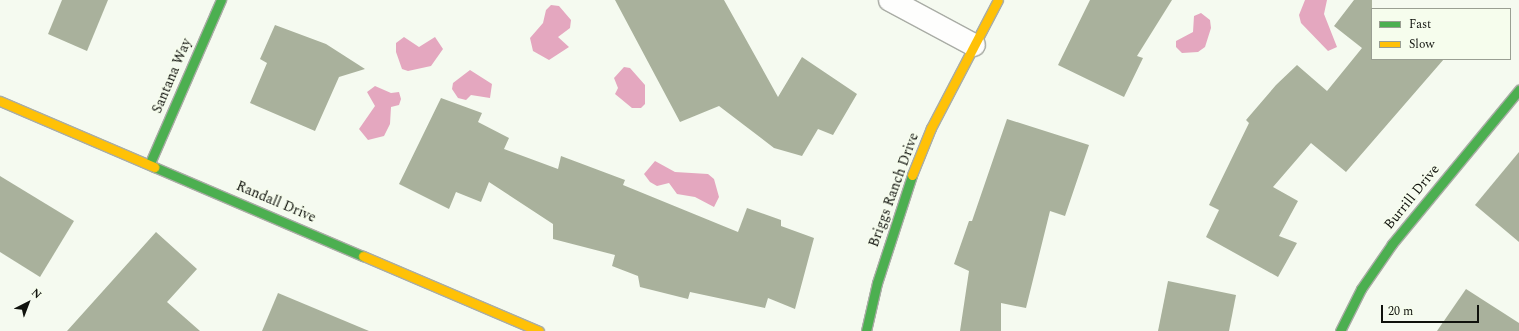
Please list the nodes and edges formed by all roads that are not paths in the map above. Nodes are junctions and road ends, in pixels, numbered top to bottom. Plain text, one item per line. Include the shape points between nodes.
1 (221, 0) edge
2 (890, 0) edge
3 (998, 0) edge
4 (974, 45) junction
5 (1519, 90) edge
6 (0, 101) edge
7 (150, 163) junction
8 (539, 331) edge
9 (866, 331) edge
10 (1340, 331) edge

1 - 7 street, Santana Way
2 - 4 street
3 - 4 street, Briggs Ranch Drive
4 - 9 street, Briggs Ranch Drive via 931,128 906,189 877,283
5 - 10 street, Burrill Drive via 1392,244 1361,289
6 - 7 street, Randall Drive
7 - 8 street, Randall Drive

